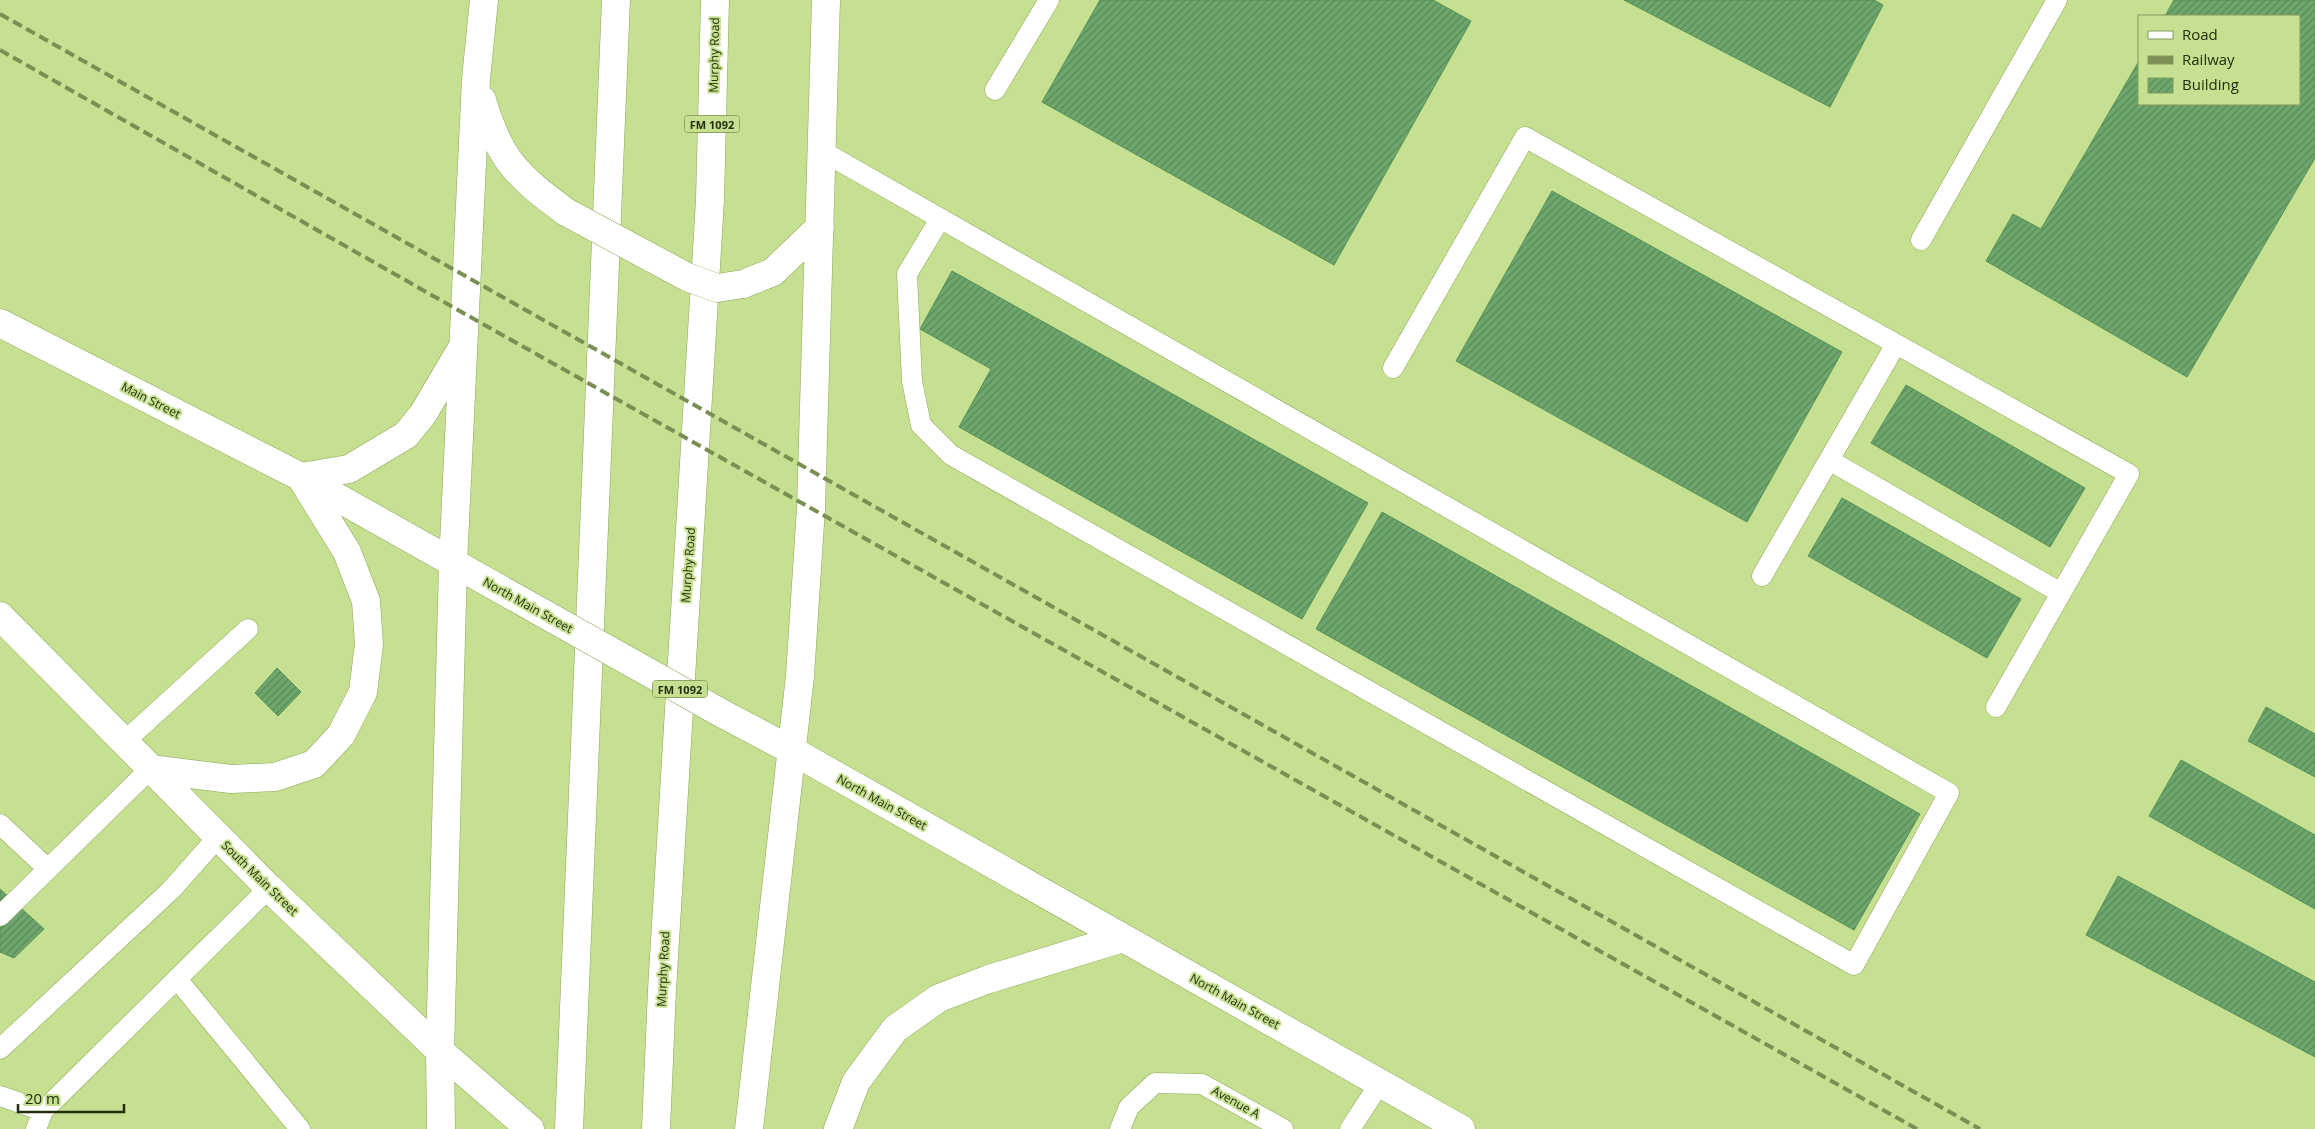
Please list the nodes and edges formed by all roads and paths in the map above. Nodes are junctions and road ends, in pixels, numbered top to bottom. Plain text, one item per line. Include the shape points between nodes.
1 (484, 0) edge
2 (616, 0) edge
3 (716, 0) edge
4 (826, 0) edge
5 (1049, 0) edge
6 (2057, 0) edge
7 (476, 79) junction
8 (995, 90) dead end
9 (822, 151) junction
10 (940, 218) junction
11 (820, 227) junction
12 (1921, 240) dead end
13 (0, 323) edge
14 (1896, 344) junction
15 (464, 345) junction
16 (1393, 368) dead end
17 (1829, 460) junction
18 (302, 478) junction
19 (453, 564) junction
20 (1762, 576) dead end
21 (2062, 594) junction
22 (0, 616) edge
23 (248, 629) dead end
24 (1996, 707) dead end
25 (124, 742) junction
26 (791, 750) junction
27 (150, 769) junction
28 (0, 824) edge
29 (218, 837) junction
30 (48, 869) junction
31 (270, 888) junction
32 (0, 916) edge
33 (1124, 938) junction
34 (177, 979) junction
35 (0, 1049) edge
36 (440, 1051) junction
37 (1380, 1083) junction
38 (0, 1096) edge
39 (39, 1120) edge
40 (524, 1123) edge
41 (300, 1129) edge
42 (440, 1129) edge
43 (569, 1129) edge
44 (656, 1129) edge
45 (749, 1129) edge
46 (838, 1129) edge
47 (1120, 1129) edge
48 (1283, 1129) edge
49 (1350, 1129) edge
50 (1461, 1129) edge

1 - 7 main road
2 - 43 main road
3 - 44 main road, Murphy Road / FM 1092 via 710,200
4 - 9 main road
5 - 8 lane
6 - 12 lane
7 - 11 main road, bridge via 491,131 509,163 536,190 566,212 687,278 717,288 743,284 773,272
7 - 15 main road
9 - 10 lane
9 - 11 main road
10 - 10 lane via 1949,794 1854,965 951,455 921,426 912,381 907,284 907,274
11 - 26 main road via 810,518 800,676
13 - 18 main road, Main Street
14 - 16 lane via 1524,137
14 - 17 lane
14 - 21 lane via 2129,474
15 - 18 main road via 423,414 406,435 349,469
15 - 19 main road
17 - 20 lane
17 - 21 lane
18 - 19 main road, North Main Street
18 - 27 main road via 347,552 366,601 369,644 363,692 342,735 314,764 275,777 231,780
19 - 26 main road, North Main Street, bridge
19 - 36 main road
21 - 24 lane
22 - 25 main road, South Main Street
23 - 25 lane
25 - 27 main road, South Main Street
26 - 33 main road, North Main Street
26 - 45 main road
27 - 29 main road, South Main Street
27 - 30 lane
28 - 30 lane
29 - 31 main road, South Main Street
29 - 35 lane via 171,890
30 - 32 lane
31 - 34 lane
31 - 36 main road, South Main Street
33 - 37 main road, North Main Street
33 - 46 main road via 989,979 939,998 895,1028 856,1082
34 - 39 lane
34 - 41 lane
36 - 40 main road, South Main Street
36 - 42 main road
37 - 49 lane
37 - 50 main road, North Main Street
38 - 39 lane
47 - 48 lane, Avenue A via 1129,1107 1155,1083 1202,1084

